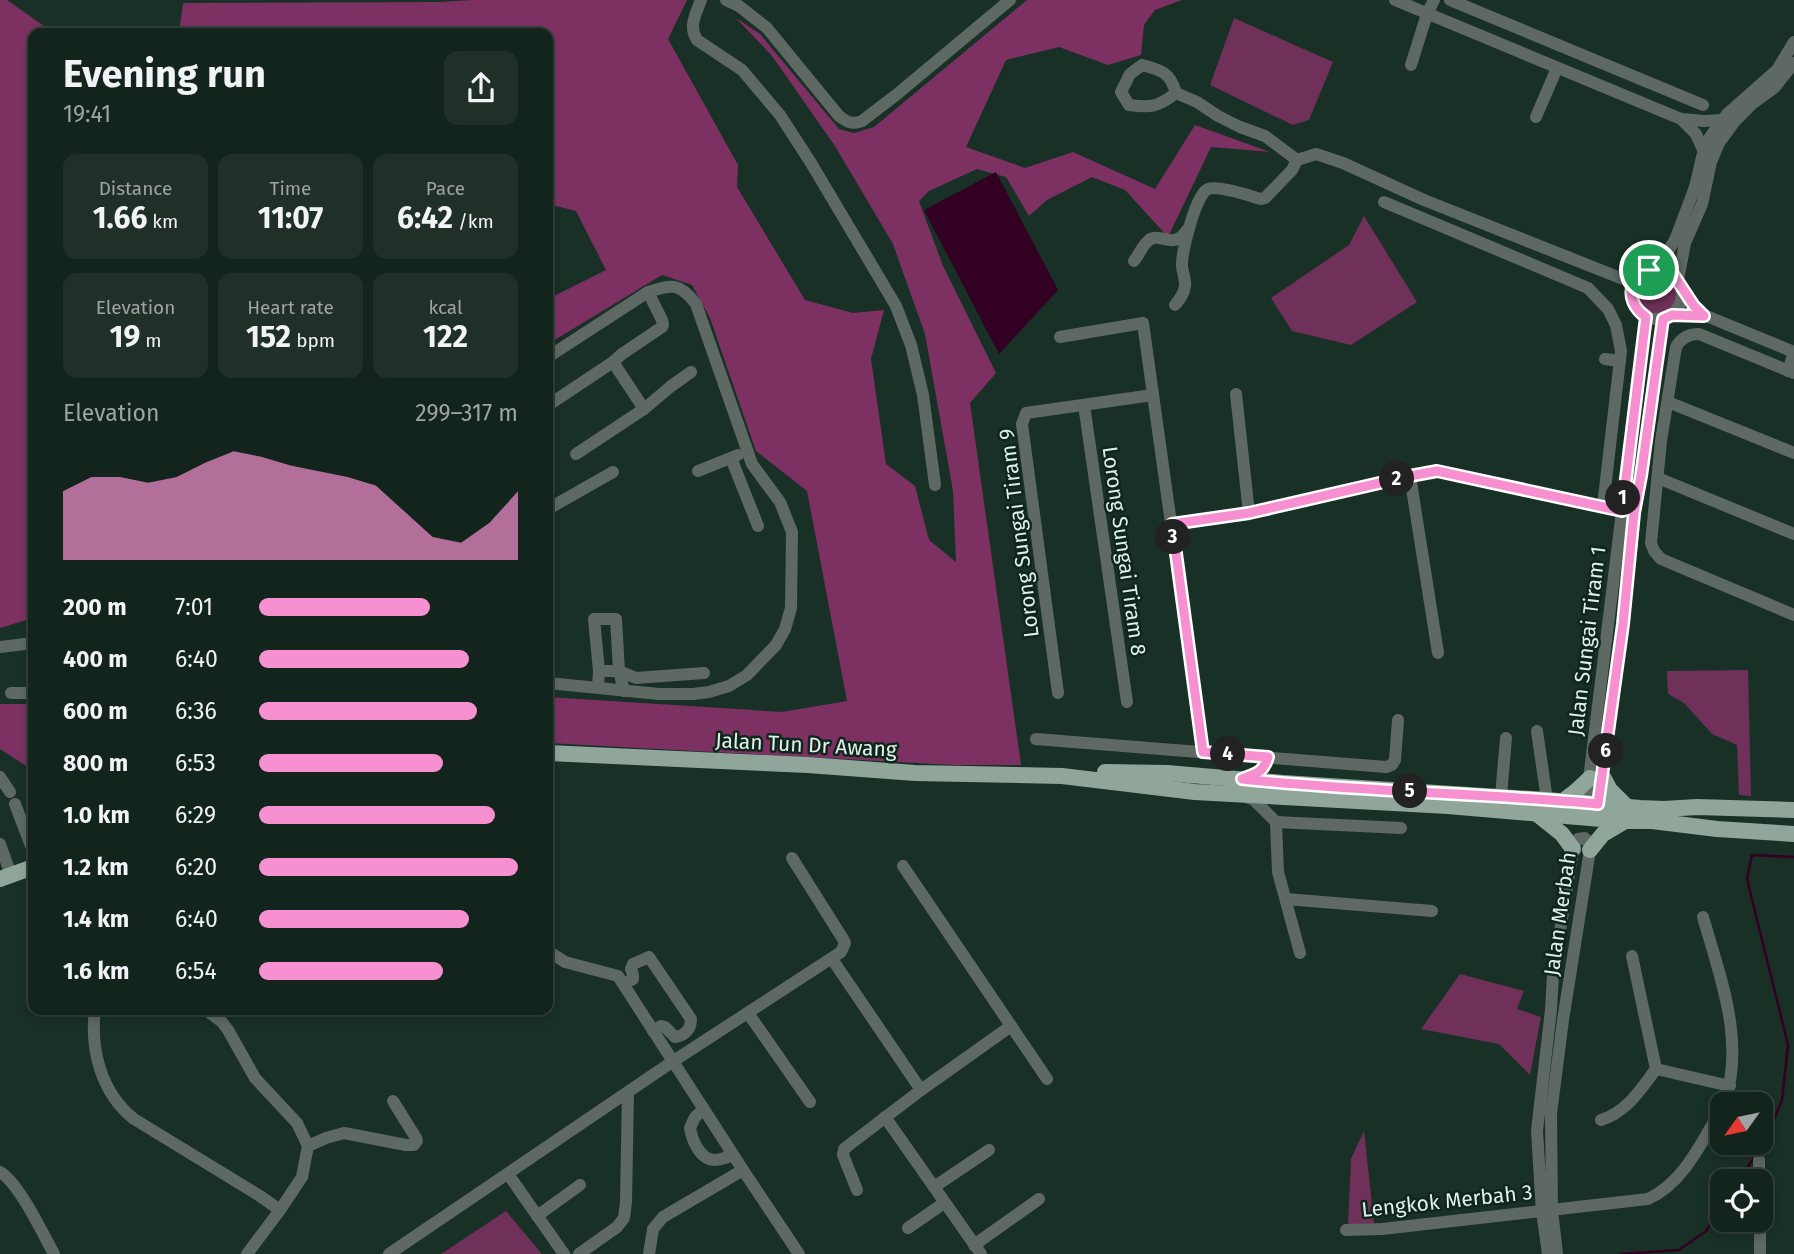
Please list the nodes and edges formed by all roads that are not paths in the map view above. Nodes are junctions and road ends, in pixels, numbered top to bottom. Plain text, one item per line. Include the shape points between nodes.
1 (701, 0) edge
2 (726, 0) edge
3 (1010, 0) edge
4 (1395, 0) edge
5 (1434, 0) edge
6 (1450, 0) edge
7 (1427, 14) junction
8 (1552, 42) junction
9 (1794, 42) edge
10 (1542, 62) junction
11 (1794, 63) edge
12 (1411, 65) dead end
13 (1557, 68) junction
14 (1176, 93) dead end
15 (1703, 105) dead end
16 (1536, 117) dead end
17 (1681, 119) junction
18 (1723, 120) junction
19 (1704, 152) junction
20 (1297, 160) junction
21 (1384, 202) dead end
22 (1189, 228) junction
23 (1134, 261) dead end
24 (1649, 270) junction
25 (1633, 283) junction
26 (1680, 284) junction
27 (648, 292) junction
28 (1175, 305) dead end
29 (1704, 316) junction
30 (1646, 317) junction
31 (1667, 317) junction
32 (1060, 337) dead end
33 (1794, 352) edge
34 (553, 354) edge
35 (1605, 359) dead end
36 (1620, 361) junction
37 (613, 362) junction
38 (691, 372) dead end
39 (1791, 372) edge
40 (1236, 394) dead end
41 (1153, 395) junction
42 (553, 402) edge
43 (1668, 402) junction
44 (1084, 405) junction
45 (645, 409) junction
46 (748, 451) junction
47 (1794, 453) edge
48 (576, 454) dead end
49 (731, 458) junction
50 (698, 471) dead end
51 (612, 472) dead end
52 (1410, 476) junction
53 (1658, 478) junction
54 (935, 485) dead end
55 (553, 506) edge
56 (1602, 506) junction
57 (1628, 512) junction
58 (1249, 513) junction
59 (1172, 524) junction
60 (758, 526) dead end
61 (1794, 534) edge
62 (1794, 615) edge
63 (28, 643) edge
64 (0, 646) edge
65 (1438, 653) dead end
66 (599, 671) junction
67 (619, 671) junction
68 (704, 673) dead end
69 (553, 683) edge
70 (598, 687) junction
71 (624, 691) junction
72 (11, 693) dead end
73 (28, 693) edge
74 (1058, 693) dead end
75 (1127, 702) dead end
76 (1398, 720) dead end
77 (1536, 731) dead end
78 (1506, 738) dead end
79 (1036, 739) dead end
80 (1203, 752) junction
81 (553, 753) edge
82 (1268, 757) junction
83 (0, 776) edge
84 (1596, 778) junction
85 (1243, 787) junction
86 (1283, 790) junction
87 (1501, 796) junction
88 (1555, 800) junction
89 (1592, 804) junction
90 (1794, 810) edge
91 (1537, 814) junction
92 (1626, 814) junction
93 (1273, 820) junction
94 (1401, 828) dead end
95 (1794, 834) edge
96 (28, 838) edge
97 (0, 844) edge
98 (1581, 849) junction
99 (792, 858) dead end
100 (903, 866) dead end
101 (28, 869) edge
102 (5, 877) edge
103 (1286, 899) junction
104 (1433, 911) dead end
105 (1703, 917) dead end
106 (1300, 953) dead end
107 (553, 954) edge
108 (1632, 956) dead end
109 (832, 959) junction
110 (624, 984) junction
111 (748, 1013) junction
112 (95, 1015) edge
113 (213, 1015) edge
114 (1011, 1026) junction
115 (653, 1031) junction
116 (672, 1062) junction
117 (1656, 1069) junction
118 (1047, 1079) dead end
119 (1730, 1086) junction
120 (921, 1090) junction
121 (628, 1092) junction
122 (1728, 1092) edge
123 (393, 1101) dead end
124 (810, 1102) dead end
125 (704, 1110) junction
126 (885, 1117) junction
127 (1601, 1120) dead end
128 (1710, 1127) edge
129 (307, 1146) junction
130 (989, 1150) dead end
131 (733, 1155) junction
132 (1759, 1160) dead end
133 (1759, 1169) edge
134 (743, 1170) junction
135 (0, 1172) edge
136 (508, 1174) junction
137 (580, 1185) dead end
138 (933, 1187) junction
139 (857, 1190) dead end
140 (1038, 1199) dead end
141 (944, 1203) junction
142 (280, 1210) junction
143 (1547, 1211) junction
144 (537, 1216) junction
145 (908, 1228) dead end
146 (1346, 1230) dead end
147 (1760, 1232) edge
148 (977, 1250) edge
149 (54, 1254) edge
150 (247, 1254) edge
151 (389, 1254) edge
152 (564, 1254) edge
153 (579, 1254) edge
154 (649, 1254) edge
155 (799, 1254) edge
156 (1548, 1254) edge
157 (1557, 1254) edge
158 (1760, 1254) edge

1 - 54 street via 692,33 742,71 780,115 896,306 923,395
2 - 3 street via 767,28 839,116 855,124
4 - 7 street
5 - 7 street
6 - 8 street
7 - 10 street
7 - 12 street
8 - 10 street
8 - 15 street
9 - 18 street via 1777,70
10 - 13 street
11 - 26 street via 1719,143 1702,204 1685,243
13 - 16 street
13 - 17 street
14 - 20 street via 1265,136
17 - 18 street
17 - 19 street via 1696,134
18 - 19 street
19 - 24 street via 1675,240
20 - 22 street via 1265,198 1207,189
20 - 25 street via 1316,154 1343,163
21 - 36 street via 1588,288 1616,324
22 - 23 street via 1174,240 1151,239
22 - 28 street via 1182,265 1186,282
24 - 25 street
24 - 26 street via 1665,270
25 - 30 street via 1634,306
26 - 29 street
26 - 31 street via 1681,302
27 - 34 street
27 - 37 street via 663,325
27 - 46 street via 678,287 696,304
29 - 31 street
29 - 33 street
30 - 31 street
30 - 57 street, Jalan Sungai Tiram 1
31 - 57 street, Jalan Sungai Tiram 1 via 1641,476
32 - 41 street via 1143,323
33 - 39 street
35 - 36 street
36 - 56 street
37 - 42 street
37 - 45 street
38 - 45 street
39 - 43 street via 1693,334 1680,339 1676,347
40 - 58 street
41 - 44 street, Lorong Sungai Tiram 9
41 - 59 street
43 - 47 street
43 - 53 street
44 - 74 street, Lorong Sungai Tiram 9 via 1026,413 1022,424
44 - 75 street, Lorong Sungai Tiram 8
45 - 48 street
46 - 49 street
46 - 71 street via 780,502 792,533 791,608 785,629 760,663 729,686 693,694
49 - 50 street
49 - 60 street
51 - 55 street
52 - 56 street via 1437,471
52 - 58 street
52 - 65 street
53 - 61 street
53 - 62 street via 1651,543 1661,559
56 - 57 street
57 - 84 street, Jalan Sungai Tiram 1 via 1623,624
58 - 59 street
59 - 80 street
63 - 64 street
66 - 67 street
66 - 67 street via 594,619 616,619
66 - 70 street
67 - 68 street via 636,678
67 - 71 street
69 - 70 street
70 - 71 street
72 - 73 street
76 - 82 street via 1395,760 1386,767
77 - 88 street
78 - 87 street
79 - 80 street
80 - 82 street
81 - 85 main road, Jalan Tun Dr Awang via 915,773 1062,776 1182,790
82 - 85 street via 1265,767
82 - 86 street
83 - 96 street
84 - 88 main road
84 - 89 street, Jalan Sungai Tiram 1
84 - 92 main road
85 - 86 main road, Jalan Tun Dr Awang
85 - 93 street
86 - 87 main road, Jalan Tun Dr Awang
86 - 91 main road, Jalan Tun Dr Awang
86 - 93 street via 1269,810
87 - 88 main road, Jalan Tun Dr Awang
88 - 89 main road, Jalan Tun Dr Awang
89 - 92 main road, Jalan Tun Dr Awang
90 - 92 main road, Jalan Tun Dr Awang via 1697,807
91 - 92 main road, Jalan Tun Dr Awang
91 - 98 main road
92 - 95 main road, Jalan Tun Dr Awang via 1717,829
92 - 98 main road
93 - 94 street
93 - 103 street via 1278,872
97 - 102 street
98 - 143 street, Jalan Merbah via 1553,975 1540,1099 1537,1131
99 - 109 street via 844,939 844,947
100 - 114 street
101 - 102 main road
103 - 104 street
103 - 106 street
105 - 119 street, Lengkok Merbah 3 via 1732,1027
107 - 110 street via 565,962 618,976
108 - 117 street
109 - 111 street
109 - 120 street
110 - 115 street
110 - 115 street via 633,979 634,964 649,957 691,1018 690,1028 680,1037 666,1027
111 - 116 street
111 - 124 street
112 - 142 street via 96,1058 117,1104
113 - 129 street via 228,1030 255,1078 297,1124
114 - 118 street
114 - 120 street
115 - 116 street
116 - 121 street
116 - 125 street
117 - 119 street
117 - 127 street via 1623,1110
119 - 122 street, Lengkok Merbah 3
120 - 126 street
121 - 136 street
121 - 153 street via 624,1218
123 - 129 street via 416,1138 414,1145 344,1133
125 - 131 street
125 - 131 street via 690,1128 694,1142 710,1159
126 - 138 street
126 - 139 street via 844,1149
128 - 143 street, Lengkok Merbah 3 via 1681,1174 1659,1194
129 - 142 street via 302,1177
130 - 138 street
131 - 134 street
132 - 133 street
134 - 154 street via 663,1217 653,1229
134 - 155 street
135 - 149 street via 17,1189
136 - 144 street
136 - 151 street
137 - 144 street
138 - 141 street
140 - 148 street
141 - 145 street
141 - 148 street
142 - 150 street
143 - 146 street, Lengkok Merbah 3
143 - 156 street, Jalan Merbah
143 - 157 street, Jalan Merbah
144 - 152 street
147 - 158 street

